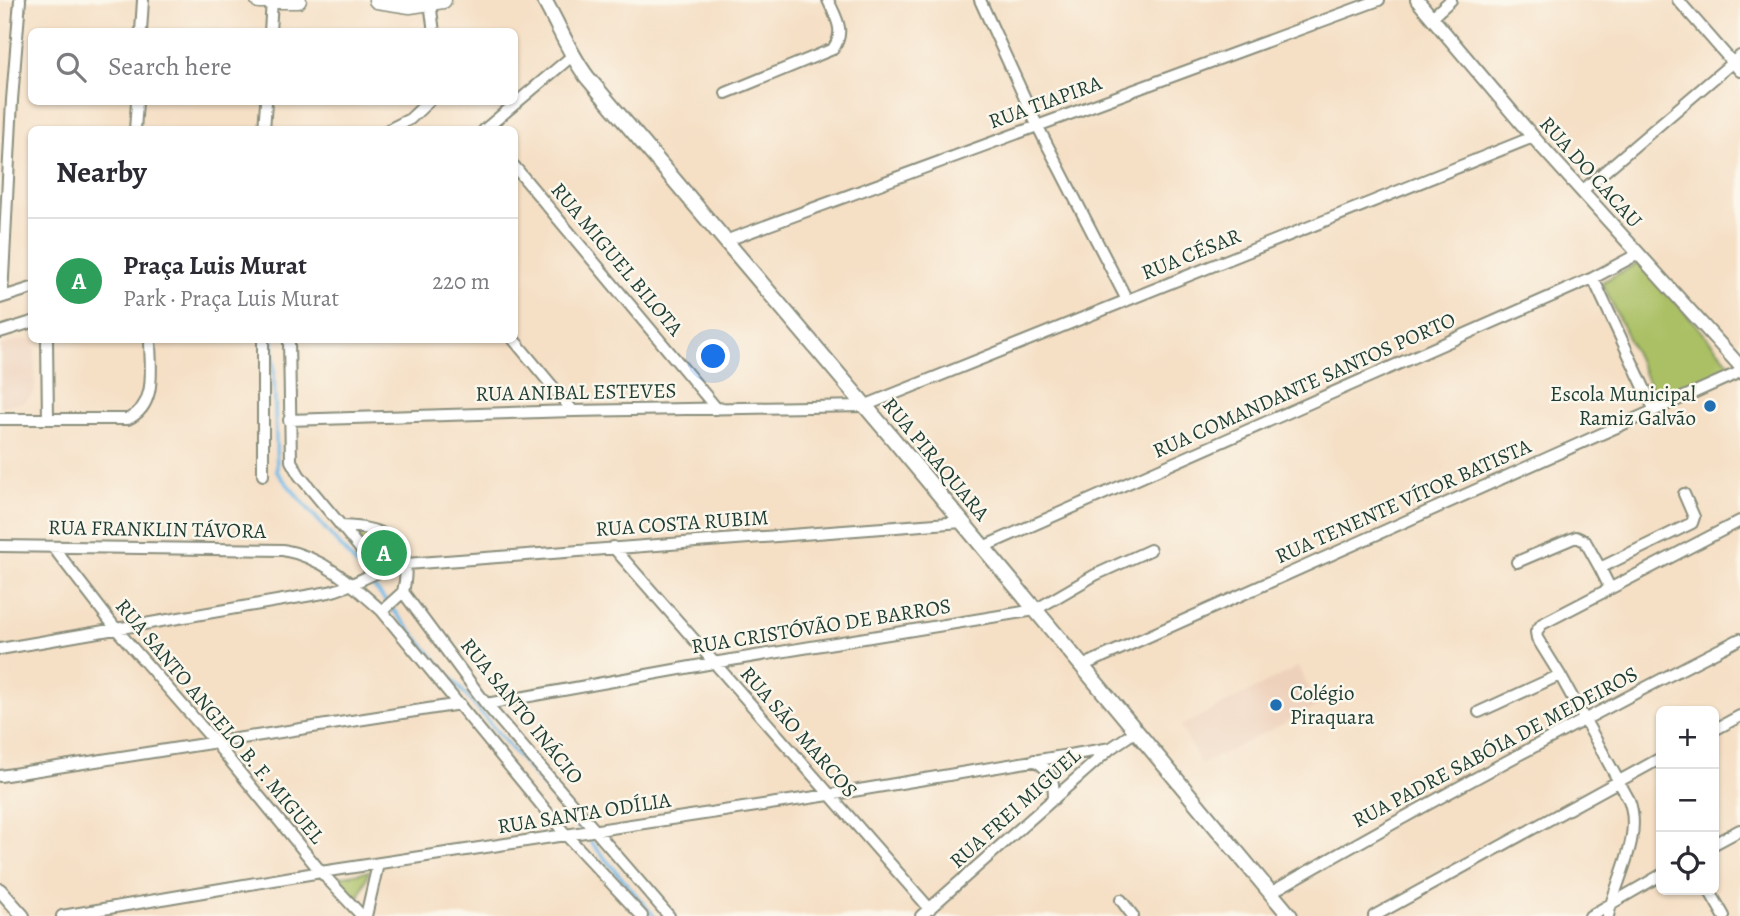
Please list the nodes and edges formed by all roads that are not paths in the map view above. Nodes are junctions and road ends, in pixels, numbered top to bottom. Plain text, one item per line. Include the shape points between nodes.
1 (20, 0) edge
2 (143, 0) edge
3 (259, 0) edge
4 (272, 0) edge
5 (298, 0) edge
6 (377, 0) edge
7 (544, 0) edge
8 (558, 0) edge
9 (828, 0) edge
10 (980, 0) edge
11 (1379, 0) edge
12 (1417, 0) edge
13 (1451, 0) edge
14 (1678, 0) edge
15 (437, 1) edge
16 (1432, 17) junction
17 (558, 26) junction
18 (141, 28) edge
19 (270, 28) edge
20 (434, 28) edge
21 (572, 56) junction
22 (1738, 63) edge
23 (726, 93) dead end
24 (12, 100) junction
25 (518, 101) edge
26 (137, 105) edge
27 (266, 105) edge
28 (425, 105) edge
29 (514, 105) edge
30 (0, 107) edge
31 (1037, 125) junction
32 (135, 126) edge
33 (264, 126) edge
34 (397, 126) edge
35 (489, 126) edge
36 (1533, 137) junction
37 (518, 171) edge
38 (1583, 190) junction
39 (725, 242) junction
40 (1638, 254) junction
41 (1593, 278) junction
42 (28, 289) edge
43 (1, 297) edge
44 (1127, 300) junction
45 (28, 323) edge
46 (0, 332) edge
47 (47, 343) edge
48 (150, 343) edge
49 (263, 343) edge
50 (289, 343) edge
51 (516, 343) edge
52 (1740, 366) edge
53 (1740, 373) edge
54 (864, 407) junction
55 (717, 409) junction
56 (1654, 409) junction
57 (573, 411) junction
58 (0, 419) edge
59 (48, 419) junction
60 (289, 420) junction
61 (263, 475) dead end
62 (1684, 494) dead end
63 (1740, 521) edge
64 (962, 522) junction
65 (341, 526) junction
66 (0, 546) edge
67 (53, 547) junction
68 (613, 547) junction
69 (983, 547) junction
70 (1150, 550) dead end
71 (312, 557) joint
72 (1517, 562) dead end
73 (405, 564) junction
74 (1600, 568) junction
75 (374, 572) junction
76 (356, 582) junction
77 (1610, 588) junction
78 (401, 594) junction
79 (384, 609) junction
80 (1035, 610) junction
81 (117, 630) junction
82 (1740, 639) edge
83 (0, 649) edge
84 (713, 663) junction
85 (1082, 666) junction
86 (1560, 675) junction
87 (460, 704) junction
88 (486, 704) junction
89 (1479, 712) dead end
90 (1740, 716) edge
91 (1584, 719) junction
92 (1719, 727) edge
93 (1136, 731) junction
94 (214, 741) junction
95 (1111, 748) junction
96 (1034, 760) junction
97 (1656, 761) edge
98 (0, 776) edge
99 (1619, 781) junction
100 (829, 795) junction
101 (1054, 799) junction
102 (1740, 830) edge
103 (593, 831) junction
104 (571, 834) junction
105 (1719, 842) edge
106 (378, 864) junction
107 (321, 872) junction
108 (1656, 878) edge
109 (0, 890) edge
110 (1270, 893) junction
111 (1712, 895) edge
112 (1121, 900) dead end
113 (1609, 911) edge
114 (925, 912) edge
115 (23, 916) edge
116 (62, 916) edge
117 (364, 916) edge
118 (642, 916) edge
119 (669, 916) edge
120 (1133, 916) edge
121 (1290, 916) edge
122 (1374, 916) edge
123 (1590, 916) edge
124 (1724, 916) edge

1 - 24 street
2 - 18 street
3 - 4 main road
4 - 5 main road
4 - 19 street
6 - 15 main road via 410,5
7 - 17 main road, RUA PIRAQUARA
8 - 17 main road, RUA PIRAQUARA
9 - 23 street via 840,26 833,49
10 - 31 street
11 - 31 street, RUA TIAPIRA
12 - 16 street, RUA DO CACAU
13 - 16 street
14 - 22 street
15 - 20 street
16 - 36 street, RUA DO CACAU
17 - 21 main road, RUA PIRAQUARA
21 - 25 street
21 - 39 main road, RUA PIRAQUARA
22 - 38 street
24 - 30 street
24 - 43 street
26 - 32 street
27 - 33 street
28 - 34 street
29 - 35 street
31 - 39 street, RUA TIAPIRA
31 - 44 street
36 - 38 street, RUA DO CACAU
36 - 44 street, RUA CÉSAR
37 - 55 street, RUA MIGUEL BILOTA
38 - 40 street, RUA DO CACAU
39 - 54 main road, RUA PIRAQUARA
40 - 41 street, RUA COMANDANTE SANTOS PORTO
40 - 52 street, RUA DO CACAU
41 - 56 street
41 - 69 street, RUA COMANDANTE SANTOS PORTO
42 - 43 street
44 - 54 street, RUA CÉSAR
45 - 46 street
47 - 59 street
48 - 59 street via 150,389 139,414 128,419
49 - 61 street
50 - 60 street
51 - 57 street
53 - 56 street, RUA TENENTE VÍTOR BATISTA
54 - 55 street, RUA ANIBAL ESTEVES
54 - 64 main road, RUA PIRAQUARA
55 - 57 street, RUA ANIBAL ESTEVES
56 - 85 street, RUA TENENTE VÍTOR BATISTA
57 - 60 street, RUA ANIBAL ESTEVES
58 - 59 street
60 - 65 street via 291,461
62 - 74 street via 1694,517 1692,523
63 - 77 street
64 - 68 street, RUA COSTA RUBIM
64 - 69 main road, RUA PIRAQUARA
65 - 73 street via 377,529 389,536
65 - 75 street
66 - 67 street, RUA FRANKLIN TÁVORA
67 - 71 street, RUA FRANKLIN TÁVORA via 283,550
67 - 81 street, RUA SANTO ANGELO B. F. MIGUEL
68 - 73 street, RUA COSTA RUBIM
68 - 84 street, RUA SĀO MARCOS
69 - 80 main road, RUA PIRAQUARA
70 - 80 street, RUA CRISTÓVÃO DE BARROS via 1094,575
71 - 76 street, RUA SANTO INÁCIO
72 - 74 street via 1576,537 1585,541
73 - 75 street, RUA COSTA RUBIM
73 - 78 street
74 - 77 street
75 - 76 street, RUA COSTA RUBIM
76 - 79 street, RUA SANTO INÁCIO
76 - 81 street, RUA COSTA RUBIM via 328,592
77 - 86 street via 1538,628 1537,638
78 - 79 street
78 - 88 street, RUA SANTO INÁCIO
79 - 87 street, RUA SANTO INÁCIO
80 - 84 street, RUA CRISTÓVÃO DE BARROS
80 - 85 main road, RUA PIRAQUARA
81 - 83 street, RUA COSTA RUBIM
81 - 94 street, RUA SANTO ANGELO B. F. MIGUEL
82 - 91 street, RUA PADRE SABÓIA DE MEDEIROS
84 - 88 street, RUA CRISTÓVÃO DE BARROS
84 - 100 street, RUA SĀO MARCOS
85 - 93 main road, RUA PIRAQUARA
86 - 89 street
86 - 91 street
87 - 94 street
87 - 104 street, RUA SANTO INÁCIO
88 - 103 street, RUA SANTO INÁCIO
90 - 92 street
91 - 99 street
91 - 110 street, RUA PADRE SABÓIA DE MEDEIROS
93 - 95 street, RUA FREI MIGUEL
93 - 110 main road, RUA PIRAQUARA
94 - 98 street
94 - 107 street, RUA SANTO ANGELO B. F. MIGUEL
95 - 96 street, RUA SANTA ODÍLIA
95 - 101 street, RUA FREI MIGUEL
96 - 100 street, RUA SANTA ODÍLIA
96 - 101 street via 1052,775
97 - 99 street
99 - 113 street via 1634,823
99 - 122 street
100 - 103 street, RUA SANTA ODÍLIA
100 - 114 street, RUA SĀO MARCOS
101 - 114 street, RUA FREI MIGUEL
102 - 105 street
103 - 104 street, RUA SANTA ODÍLIA
103 - 119 street, RUA SANTO INÁCIO
104 - 106 street, RUA SANTA ODÍLIA
104 - 118 street, RUA SANTO INÁCIO
106 - 107 street, RUA SANTA ODÍLIA
106 - 117 street
107 - 116 street, RUA SANTA ODÍLIA
107 - 117 street, RUA SANTO ANGELO B. F. MIGUEL
108 - 113 street
109 - 115 street
110 - 121 main road, RUA PIRAQUARA
111 - 124 street
112 - 120 street
113 - 123 street

